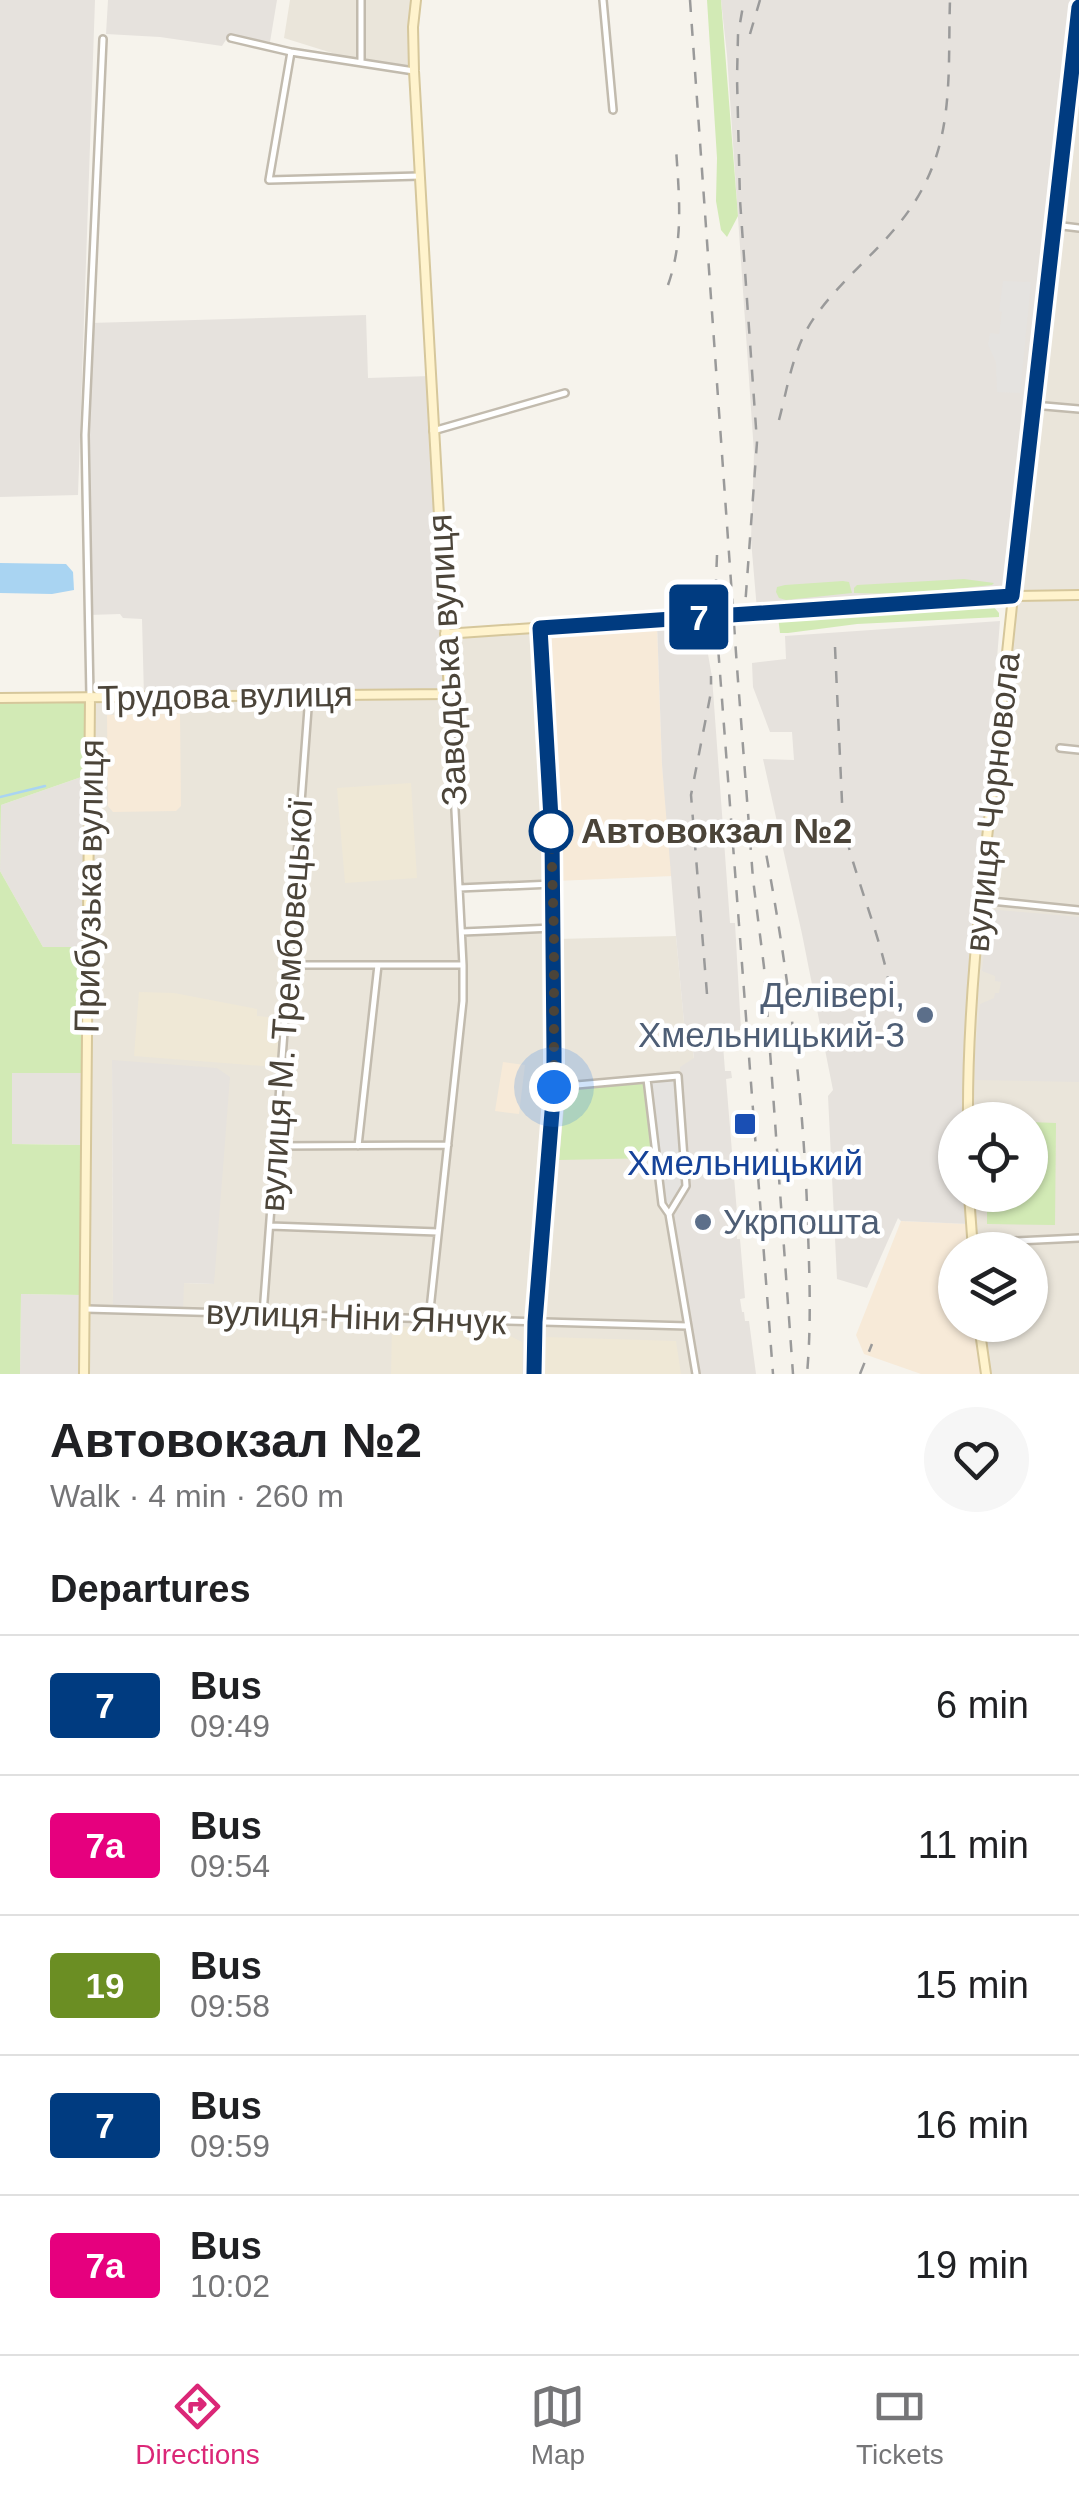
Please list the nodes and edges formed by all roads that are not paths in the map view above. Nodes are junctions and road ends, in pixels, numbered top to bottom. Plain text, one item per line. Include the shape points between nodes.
1 (361, 0) edge
2 (416, 0) edge
3 (603, 0) edge
4 (1079, 7) edge
5 (231, 38) dead end
6 (103, 39) dead end
7 (291, 52) junction
8 (361, 62) junction
9 (414, 71) junction
10 (613, 110) dead end
11 (420, 176) junction
12 (1054, 225) junction
13 (1079, 228) edge
14 (565, 393) dead end
15 (1034, 405) junction
16 (1079, 409) edge
17 (433, 430) junction
18 (1012, 596) junction
19 (1079, 596) edge
20 (540, 628) junction
21 (445, 634) junction
22 (449, 694) junction
23 (310, 695) junction
24 (90, 697) junction
25 (0, 698) edge
26 (1060, 748) dead end
27 (1079, 750) edge
28 (553, 884) junction
29 (459, 888) junction
30 (981, 900) junction
31 (1079, 910) edge
32 (554, 928) junction
33 (462, 932) junction
34 (289, 964) junction
35 (378, 964) junction
36 (463, 964) junction
37 (647, 1079) junction
38 (554, 1087) junction
39 (968, 1102) edge
40 (276, 1146) junction
41 (358, 1146) junction
42 (448, 1146) junction
43 (669, 1214) junction
44 (270, 1226) junction
45 (438, 1232) junction
46 (1079, 1238) edge
47 (1048, 1241) edge
48 (85, 1310) junction
49 (263, 1314) junction
50 (429, 1319) junction
51 (535, 1322) junction
52 (688, 1326) junction
53 (981, 1342) edge
54 (84, 1374) edge
55 (534, 1374) edge
56 (696, 1374) edge
57 (986, 1374) edge

1 - 8 street
2 - 9 street, Заводська вулиця
3 - 10 street
4 - 12 street, вулиця Чорновола
5 - 7 street
6 - 24 street, Прибузька вулиця via 85,435
7 - 8 street
7 - 11 street via 269,180
8 - 9 street
9 - 11 street, Заводська вулиця
11 - 17 street, Заводська вулиця
12 - 13 street
12 - 15 street, вулиця Чорновола
14 - 17 street
15 - 16 street
15 - 18 street, вулиця Чорновола
17 - 21 street, Заводська вулиця
18 - 19 street
18 - 20 street, bridge
18 - 30 street, вулиця Чорновола
20 - 21 street
20 - 28 street
21 - 22 street, Заводська вулиця
22 - 23 street, Трудова вулиця
22 - 29 street, Заводська вулиця
23 - 24 street, Трудова вулиця
23 - 34 street, вулиця М. Трембовецької
24 - 25 street, Трудова вулиця
24 - 48 street, Прибузька вулиця
26 - 27 street
28 - 29 street
28 - 32 street
29 - 33 street, Заводська вулиця
30 - 31 street
30 - 39 street, вулиця Чорновола
32 - 33 street
32 - 38 street
33 - 36 street, Заводська вулиця
34 - 35 street
34 - 40 street, вулиця М. Трембовецької
35 - 36 street
35 - 41 street
36 - 42 street, Заводська вулиця
37 - 38 street
37 - 43 street via 662,1204
37 - 43 street via 678,1076 686,1186
38 - 51 street
40 - 41 street
40 - 44 street, вулиця М. Трембовецької
41 - 42 street
42 - 45 street, Заводська вулиця
43 - 52 street
44 - 45 street
44 - 49 street, вулиця М. Трембовецької
45 - 50 street, Заводська вулиця
46 - 47 street
48 - 49 street, вулиця Ніни Янчук
48 - 54 street, Прибузька вулиця
49 - 50 street, вулиця Ніни Янчук
50 - 51 street, вулиця Ніни Янчук
51 - 52 street, вулиця Ніни Янчук
51 - 55 street
52 - 56 street
53 - 57 street

